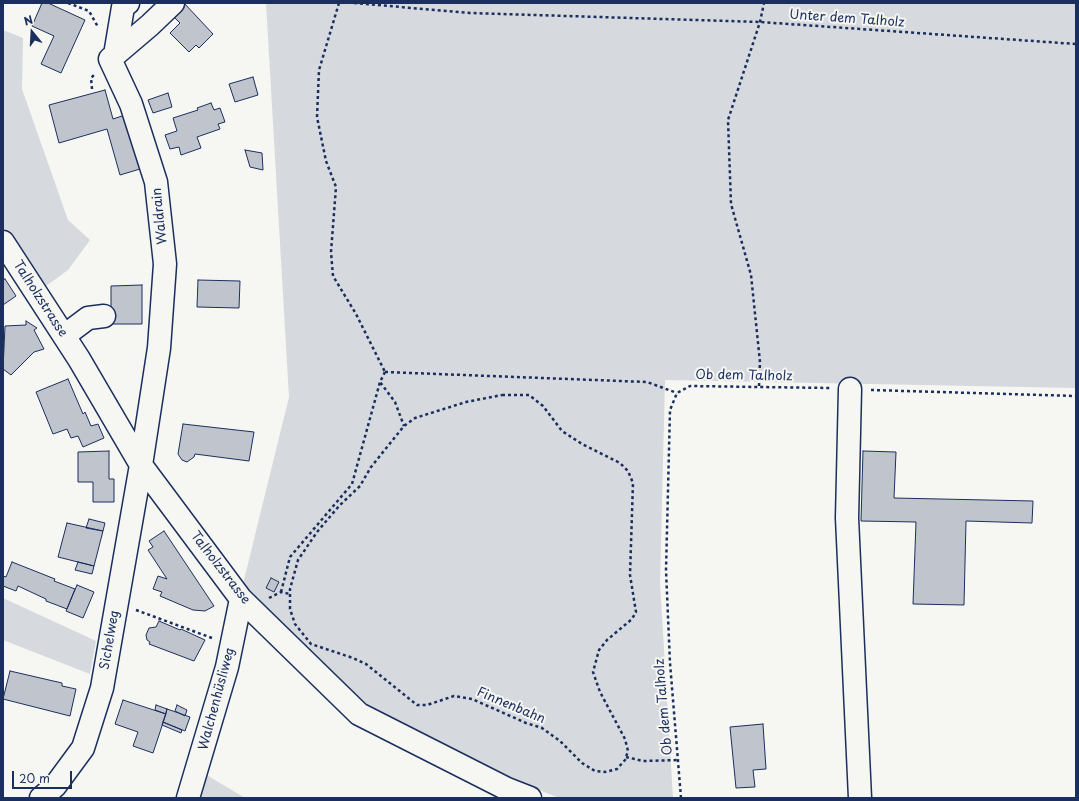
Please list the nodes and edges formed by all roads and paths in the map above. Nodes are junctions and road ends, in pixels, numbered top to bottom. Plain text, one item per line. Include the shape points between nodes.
1 (68, 3) edge
2 (128, 3) edge
3 (173, 3) edge
4 (339, 3) edge
5 (354, 3) edge
6 (764, 3) edge
7 (760, 22) junction
8 (1076, 44) edge
9 (115, 55) junction
10 (3, 242) edge
11 (104, 316) dead end
12 (64, 336) junction
13 (385, 372) junction
14 (380, 382) junction
15 (759, 386) junction
16 (850, 389) junction
17 (677, 394) junction
18 (1076, 396) edge
19 (404, 426) junction
20 (141, 465) junction
21 (281, 592) dead end
22 (241, 598) junction
23 (117, 603) junction
24 (232, 645) junction
25 (626, 757) junction
26 (679, 760) junction
27 (41, 798) edge
28 (188, 798) edge
29 (530, 798) edge
30 (681, 798) edge
31 (860, 798) edge

1 - 9 path via 89,11
2 - 9 street via 123,8
3 - 9 street
4 - 13 path via 319,70 316,116 326,161 336,187 331,252 333,276 356,314
5 - 7 path, Unter dem Talholz via 470,12
6 - 7 path
7 - 8 path, Unter dem Talholz
7 - 15 path via 728,120 731,204 751,276 760,362
9 - 20 street, Waldrain via 110,59 131,104 156,182 165,264 159,348
10 - 12 street, Talholzstrasse
11 - 12 street via 88,318
12 - 20 street, Talholzstrasse
13 - 14 path
13 - 17 path via 647,382
14 - 19 path via 395,402
14 - 21 path via 352,484 290,557
15 - 16 path, Ob dem Talholz
15 - 17 path, Ob dem Talholz via 690,386
16 - 18 path, Ob dem Talholz
16 - 31 street via 848,518
17 - 26 path, Ob dem Talholz via 670,410 666,570 670,663
19 - 25 path, Finnenbahn via 415,418 466,402 502,395 529,395 543,406 562,431 620,463 628,471 633,483 630,575 636,612 632,619 599,650 593,672 600,692 625,739 628,750
19 - 25 path, Finnenbahn via 371,467 360,486 321,527 298,560 290,589 290,609 295,624 312,644 366,664 417,705 427,705 454,696 472,699 542,728 595,772 617,769
20 - 22 street, Talholzstrasse
20 - 23 street, Sichelweg
22 - 24 street, Walchenhüsliweg
22 - 29 street, Talholzstrasse via 359,714 507,789
23 - 24 path
23 - 27 street, Sichelweg via 102,688 83,748 55,786
24 - 28 street, Walchenhüsliweg via 228,667
25 - 26 path via 643,761
26 - 30 path, Ob dem Talholz

